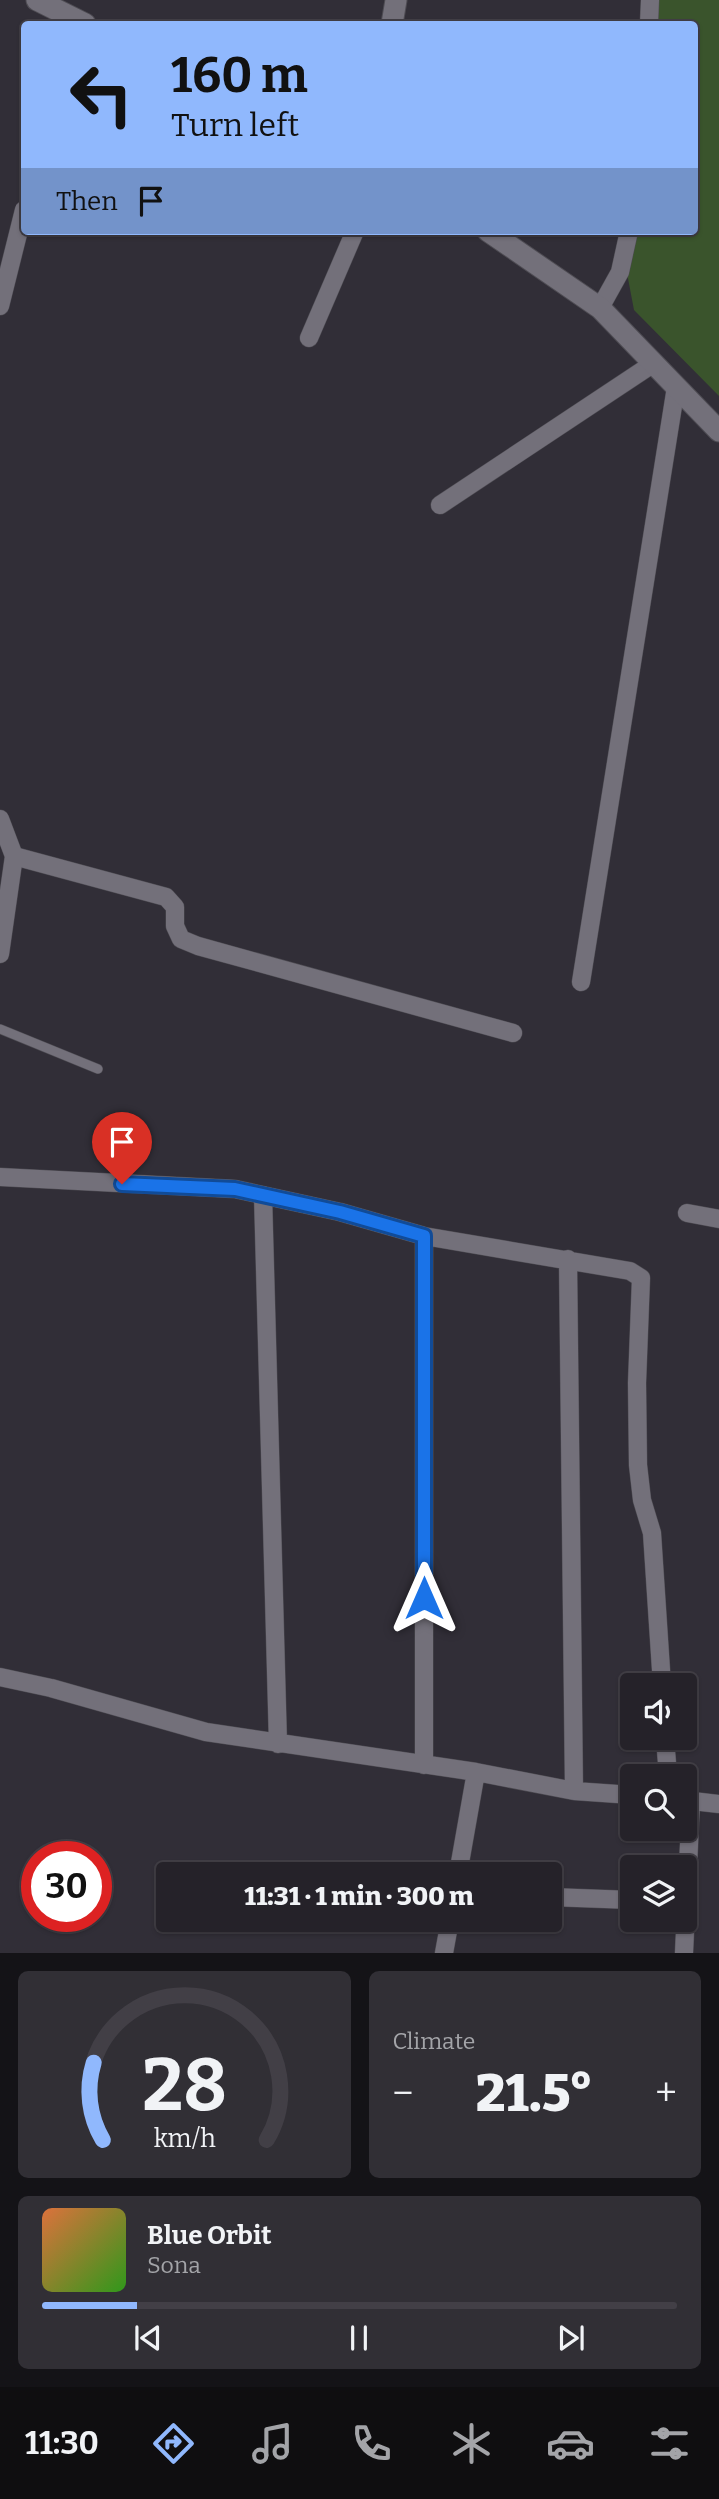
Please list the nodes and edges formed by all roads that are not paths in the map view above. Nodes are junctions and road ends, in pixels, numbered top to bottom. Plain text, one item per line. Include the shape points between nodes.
1 (37, 0) edge
2 (396, 0) edge
3 (650, 0) edge
4 (74, 21) edge
5 (392, 21) edge
6 (649, 21) edge
7 (21, 219) edge
8 (353, 235) edge
9 (494, 235) edge
10 (628, 235) edge
11 (5, 265) edge
12 (0, 306) edge
13 (600, 308) junction
14 (309, 338) dead end
15 (654, 363) junction
16 (677, 387) junction
17 (719, 431) edge
18 (440, 505) dead end
19 (0, 820) edge
20 (14, 856) junction
21 (0, 954) edge
22 (581, 982) dead end
23 (0, 1029) edge
24 (513, 1033) dead end
25 (98, 1069) dead end
26 (0, 1177) edge
27 (263, 1195) junction
28 (687, 1213) dead end
29 (719, 1219) edge
30 (424, 1236) junction
31 (568, 1259) junction
32 (661, 1673) edge
33 (0, 1677) edge
34 (278, 1744) junction
35 (424, 1765) junction
36 (476, 1772) junction
37 (574, 1791) junction
38 (620, 1794) edge
39 (697, 1801) edge
40 (719, 1804) edge
41 (687, 1841) edge
42 (460, 1862) edge
43 (562, 1897) edge
44 (620, 1900) edge
45 (448, 1932) edge
46 (444, 1953) edge
47 (684, 1953) edge

1 - 4 street
2 - 5 street
3 - 6 street
7 - 11 street
8 - 14 street
9 - 13 street
10 - 13 street via 620,272
11 - 12 street
13 - 15 street
15 - 16 street
15 - 18 street
16 - 17 street
16 - 22 street
19 - 20 street
20 - 21 street
20 - 24 street via 166,897 175,907 175,926 181,939 198,946
23 - 25 lane
26 - 27 street via 235,1189
27 - 30 street
27 - 34 street
28 - 29 street
30 - 31 street
30 - 35 street
31 - 32 street via 630,1271 641,1278 638,1465 652,1533
31 - 37 street
33 - 34 street via 205,1732
34 - 35 street
35 - 36 street
36 - 37 street
36 - 42 street
37 - 38 street
39 - 40 street
41 - 47 street
43 - 44 street
45 - 46 street

